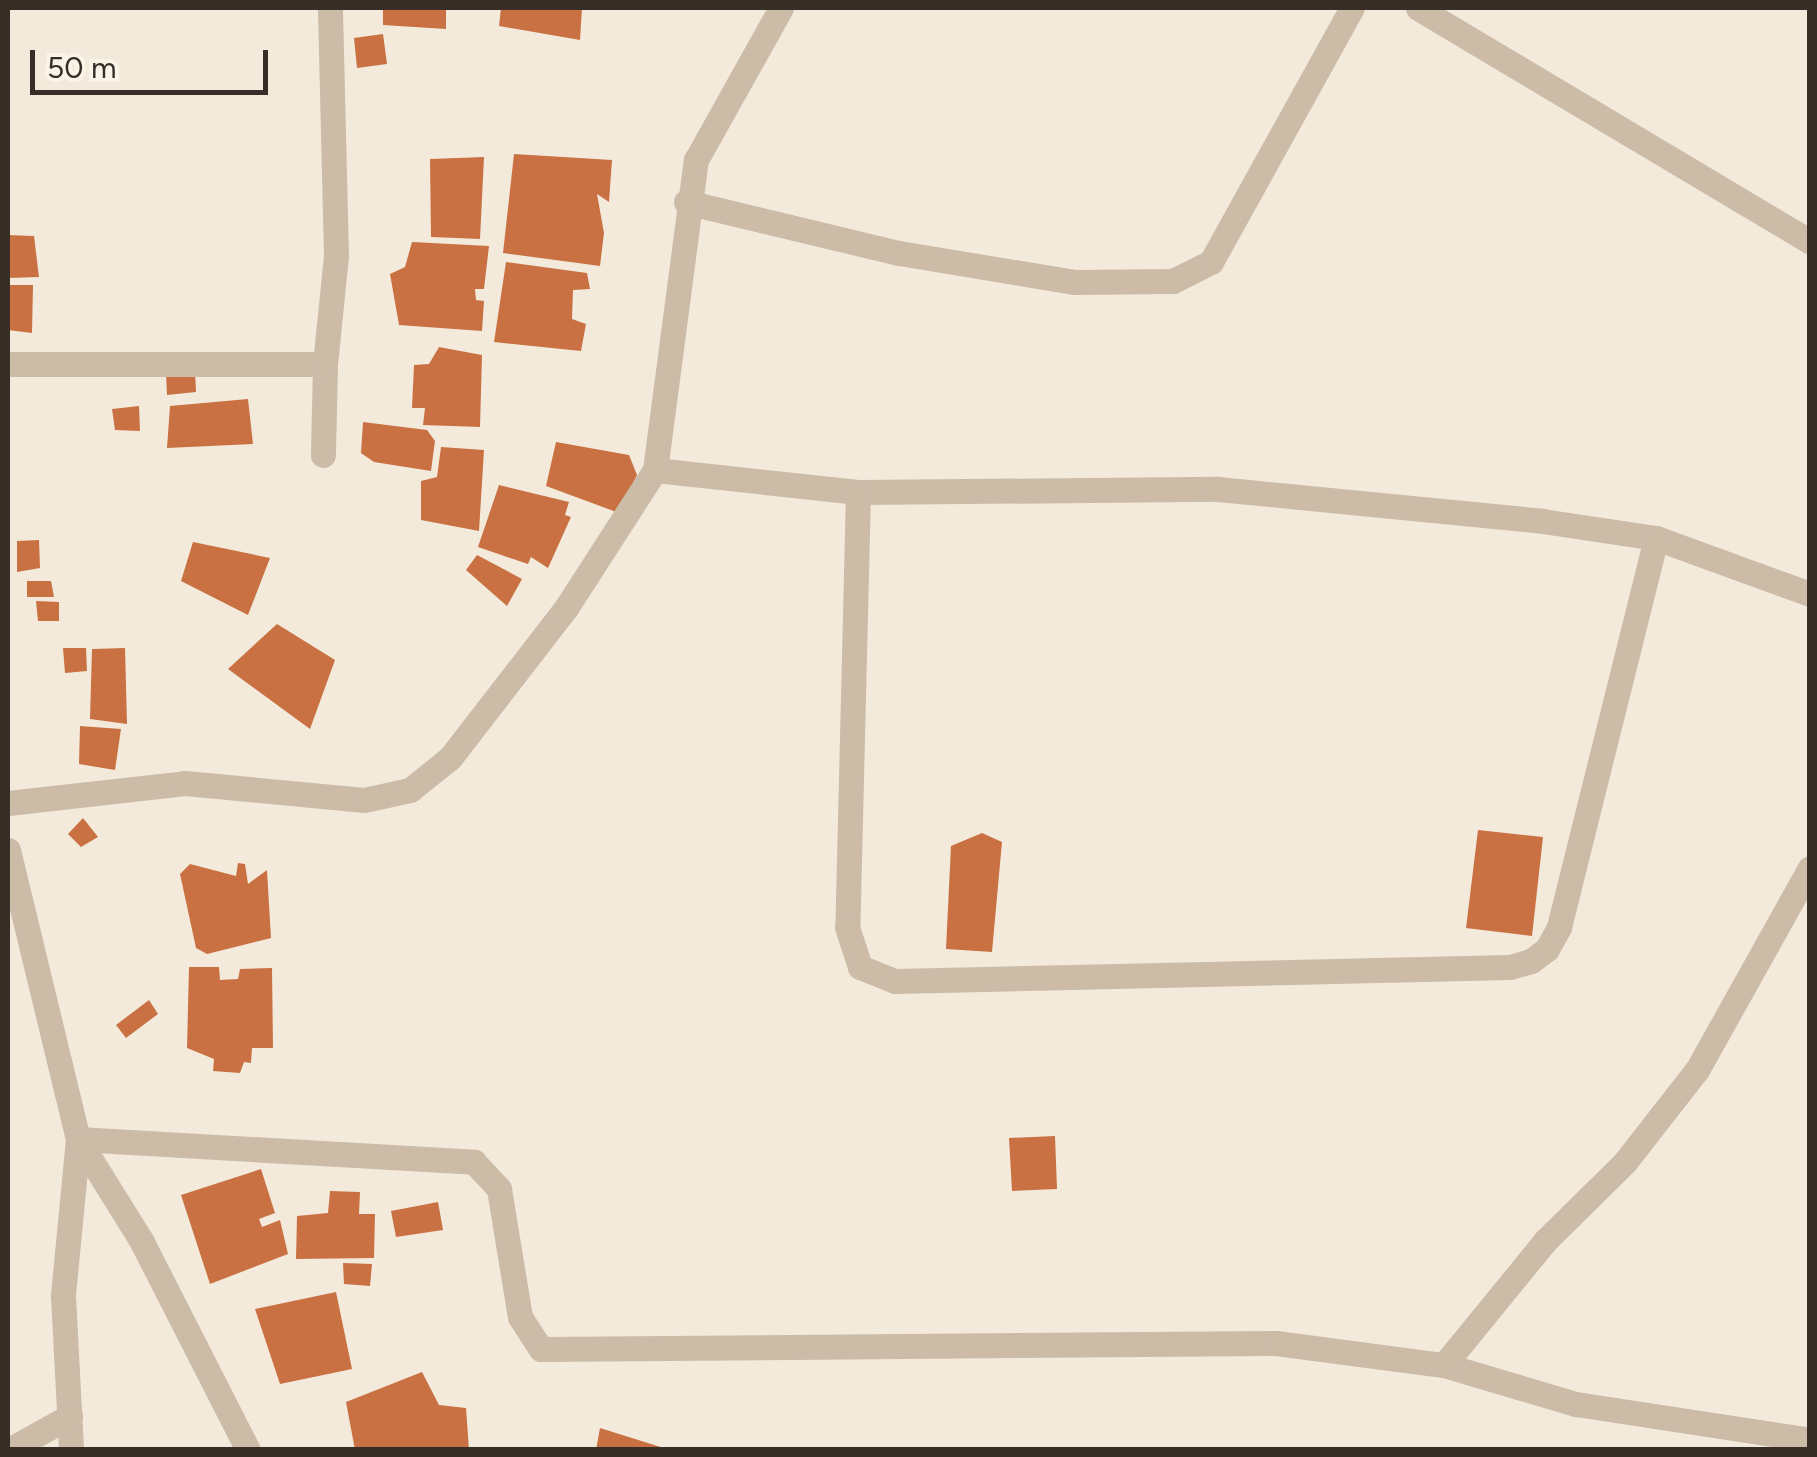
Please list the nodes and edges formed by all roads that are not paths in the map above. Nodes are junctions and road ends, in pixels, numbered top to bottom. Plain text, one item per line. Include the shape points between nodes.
1 (330, 8) edge
2 (781, 8) edge
3 (1352, 8) edge
4 (1418, 8) edge
5 (686, 202) junction
6 (1810, 242) edge
7 (8, 364) edge
8 (325, 364) junction
9 (323, 455) dead end
10 (655, 470) junction
11 (858, 492) junction
12 (1656, 538) junction
13 (1810, 594) edge
14 (8, 803) edge
15 (8, 850) edge
16 (1810, 868) edge
17 (78, 1139) junction
18 (1444, 1365) junction
19 (70, 1416) junction
20 (1810, 1440) edge
21 (9, 1450) edge
22 (71, 1450) edge
23 (248, 1450) edge

1 - 8 street via 336,256
2 - 5 street via 707,136
3 - 5 street via 1211,262 1172,282 1074,282 899,254
4 - 6 street
5 - 10 street
7 - 8 street
8 - 9 street
10 - 11 street
10 - 14 street via 566,608 450,758 410,790 364,800 184,783
11 - 12 street via 1218,488
11 - 12 street via 847,927 860,967 895,980 1510,967 1531,961 1548,949 1559,927
12 - 13 street
15 - 17 street
16 - 18 street via 1697,1070 1626,1162 1544,1241
17 - 18 street via 474,1162 499,1190 520,1317 541,1349 1276,1343
17 - 19 street via 63,1296
17 - 23 street via 142,1242
18 - 20 street via 1576,1404
19 - 21 street
19 - 22 street

